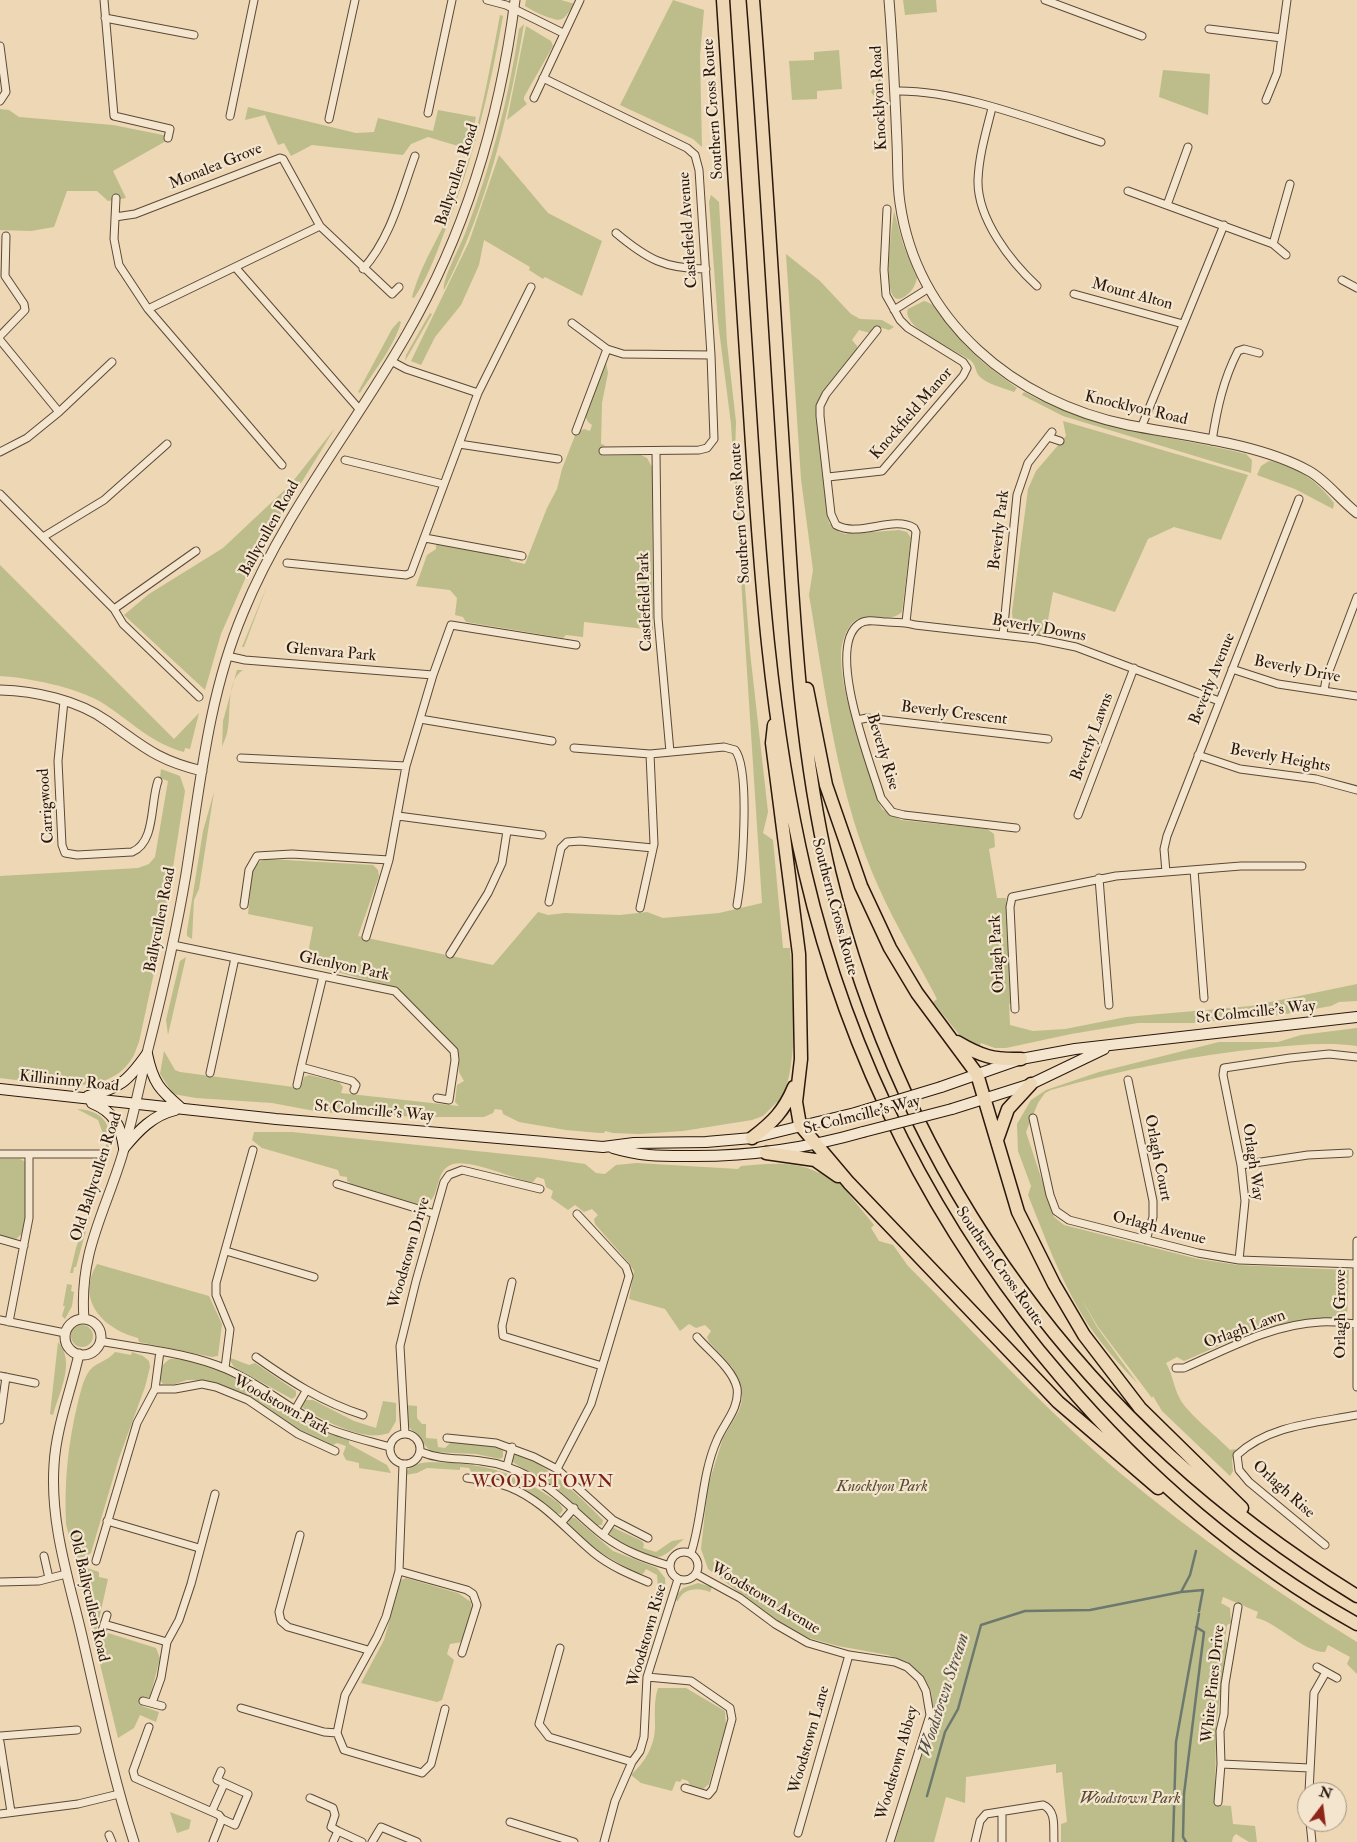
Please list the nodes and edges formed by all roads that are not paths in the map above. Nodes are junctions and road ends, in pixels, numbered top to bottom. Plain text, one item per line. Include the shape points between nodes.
1 (104, 0) edge
2 (254, 0) edge
3 (355, 0) edge
4 (452, 0) edge
5 (487, 0) edge
6 (515, 0) edge
7 (580, 0) edge
8 (723, 0) edge
9 (753, 0) edge
10 (889, 0) edge
11 (1044, 0) edge
12 (1286, 0) edge
13 (514, 10) junction
14 (105, 18) junction
15 (1209, 29) dead end
16 (563, 33) junction
17 (194, 35) dead end
18 (1142, 36) dead end
19 (1282, 38) junction
20 (0, 46) edge
21 (543, 78) junction
22 (896, 91) junction
23 (534, 98) dead end
24 (1266, 100) dead end
25 (0, 101) edge
26 (992, 108) junction
27 (428, 113) dead end
28 (230, 116) dead end
29 (329, 119) dead end
30 (168, 138) dead end
31 (1101, 142) dead end
32 (1188, 147) dead end
33 (415, 156) dead end
34 (1290, 184) dead end
35 (1128, 191) dead end
36 (116, 198) dead end
37 (1167, 205) junction
38 (888, 209) dead end
39 (115, 217) junction
40 (1224, 225) junction
41 (320, 226) junction
42 (616, 233) dead end
43 (6, 236) dead end
44 (1273, 244) junction
45 (1286, 255) dead end
46 (235, 267) junction
47 (363, 269) junction
48 (706, 269) junction
49 (1342, 280) dead end
50 (1037, 286) dead end
51 (399, 287) dead end
52 (531, 287) dead end
53 (929, 288) junction
54 (1357, 288) edge
55 (1074, 294) dead end
56 (148, 309) junction
57 (894, 310) junction
58 (572, 324) dead end
59 (1183, 324) junction
60 (877, 330) dead end
61 (0, 338) edge
62 (607, 349) junction
63 (1259, 353) dead end
64 (711, 355) junction
65 (391, 361) junction
66 (112, 362) dead end
67 (478, 393) junction
68 (360, 410) junction
69 (59, 412) junction
70 (1141, 428) junction
71 (576, 431) dead end
72 (1060, 441) dead end
73 (1212, 441) junction
74 (168, 444) dead end
75 (459, 444) junction
76 (603, 451) dead end
77 (656, 451) junction
78 (0, 452) edge
79 (558, 459) dead end
80 (345, 460) dead end
81 (282, 465) dead end
82 (828, 477) junction
83 (443, 484) junction
84 (0, 494) edge
85 (1299, 499) dead end
86 (1357, 513) edge
87 (43, 536) junction
88 (425, 538) junction
89 (196, 551) dead end
90 (522, 556) dead end
91 (287, 563) dead end
92 (1357, 598) edge
93 (114, 609) junction
94 (906, 622) junction
95 (795, 625) junction
96 (1003, 635) junction
97 (576, 645) dead end
98 (227, 656) junction
99 (1134, 668) junction
100 (1232, 669) junction
101 (433, 675) junction
102 (0, 690) edge
103 (1324, 691) junction
104 (1357, 696) edge
105 (199, 697) dead end
106 (64, 701) junction
107 (1219, 701) junction
108 (776, 710) junction
109 (420, 719) junction
110 (857, 720) junction
111 (1048, 739) dead end
112 (552, 741) dead end
113 (574, 748) dead end
114 (670, 752) junction
115 (650, 754) junction
116 (1198, 755) junction
117 (241, 758) dead end
118 (406, 766) junction
119 (202, 771) junction
120 (158, 781) dead end
121 (1357, 790) edge
122 (1078, 815) dead end
123 (398, 816) junction
124 (1016, 828) dead end
125 (507, 831) junction
126 (542, 835) dead end
127 (653, 848) junction
128 (389, 860) junction
129 (1302, 866) dead end
130 (1194, 870) junction
131 (1166, 872) junction
132 (1099, 878) junction
133 (549, 902) dead end
134 (737, 904) dead end
135 (244, 905) dead end
136 (640, 908) dead end
137 (366, 937) dead end
138 (173, 945) junction
139 (450, 954) dead end
140 (235, 958) junction
141 (323, 976) junction
142 (1204, 998) dead end
143 (1110, 1005) dead end
144 (1015, 1009) dead end
145 (1357, 1018) edge
146 (951, 1038) junction
147 (1110, 1046) junction
148 (147, 1054) junction
149 (1357, 1057) edge
150 (1021, 1059) junction
151 (301, 1067) junction
152 (210, 1073) dead end
153 (977, 1074) junction
154 (798, 1077) junction
155 (1128, 1080) dead end
156 (1031, 1084) junction
157 (297, 1086) dead end
158 (0, 1089) edge
159 (354, 1090) dead end
160 (79, 1098) junction
161 (437, 1098) dead end
162 (986, 1099) junction
163 (136, 1104) junction
164 (181, 1108) junction
165 (1033, 1118) dead end
166 (800, 1125) junction
167 (752, 1138) junction
168 (997, 1140) junction
169 (819, 1145) junction
170 (610, 1147) junction
171 (124, 1148) junction
172 (253, 1150) dead end
173 (766, 1153) junction
174 (1349, 1153) dead end
175 (0, 1154) edge
176 (29, 1154) junction
177 (103, 1154) dead end
178 (1241, 1165) junction
179 (849, 1183) junction
180 (337, 1184) dead end
181 (540, 1189) dead end
182 (435, 1214) junction
183 (577, 1214) dead end
184 (0, 1239) edge
185 (1146, 1240) junction
186 (1357, 1241) edge
187 (24, 1246) junction
188 (226, 1251) junction
189 (1239, 1260) junction
190 (1356, 1264) junction
191 (314, 1277) dead end
192 (512, 1282) dead end
193 (84, 1319) junction
194 (0, 1320) edge
195 (9, 1322) junction
196 (1356, 1324) edge
197 (65, 1333) junction
198 (697, 1337) dead end
199 (100, 1341) junction
200 (160, 1351) junction
201 (79, 1354) junction
202 (256, 1357) dead end
203 (602, 1366) junction
204 (225, 1368) junction
205 (1176, 1368) dead end
206 (3, 1377) edge
207 (35, 1383) dead end
208 (1357, 1387) edge
209 (155, 1389) junction
210 (306, 1391) junction
211 (295, 1410) junction
212 (363, 1414) dead end
213 (1357, 1415) edge
214 (0, 1420) edge
215 (404, 1434) junction
216 (447, 1438) dead end
217 (390, 1447) junction
218 (512, 1447) junction
219 (335, 1451) dead end
220 (420, 1452) junction
221 (403, 1464) junction
222 (507, 1466) junction
223 (557, 1469) junction
224 (468, 1478) dead end
225 (216, 1494) dead end
226 (574, 1508) junction
227 (107, 1520) junction
228 (613, 1520) junction
229 (562, 1522) junction
230 (300, 1535) dead end
231 (603, 1535) junction
232 (1224, 1535) junction
233 (648, 1538) dead end
234 (1280, 1544) junction
235 (1325, 1545) dead end
236 (199, 1548) junction
237 (691, 1553) junction
238 (44, 1556) dead end
239 (96, 1561) dead end
240 (670, 1566) junction
241 (400, 1571) junction
242 (66, 1574) junction
243 (696, 1574) junction
244 (49, 1578) junction
245 (678, 1579) junction
246 (0, 1582) edge
247 (648, 1582) dead end
248 (1357, 1596) edge
249 (1238, 1608) dead end
250 (107, 1615) dead end
251 (104, 1624) junction
252 (1357, 1624) edge
253 (101, 1634) dead end
254 (167, 1642) junction
255 (560, 1648) dead end
256 (368, 1650) junction
257 (462, 1653) dead end
258 (849, 1655) junction
259 (1317, 1666) dead end
260 (1326, 1672) junction
261 (647, 1677) junction
262 (1337, 1678) dead end
263 (926, 1691) joint
264 (143, 1701) dead end
265 (152, 1703) junction
266 (162, 1706) dead end
267 (241, 1708) dead end
268 (446, 1709) dead end
269 (149, 1727) dead end
270 (77, 1730) dead end
271 (337, 1733) junction
272 (0, 1736) edge
273 (0, 1742) edge
274 (632, 1762) junction
275 (1221, 1764) junction
276 (1310, 1768) junction
277 (221, 1771) dead end
278 (1309, 1782) edge
279 (224, 1784) junction
280 (685, 1788) dead end
281 (119, 1794) junction
282 (310, 1798) dead end
283 (1218, 1802) dead end
284 (212, 1811) junction
285 (11, 1812) junction
286 (1002, 1812) junction
287 (0, 1814) edge
288 (222, 1819) junction
289 (510, 1822) dead end
290 (338, 1831) junction
291 (798, 1832) dead end
292 (134, 1842) edge
293 (213, 1842) edge
294 (333, 1842) edge
295 (364, 1842) edge
296 (372, 1842) edge
297 (417, 1842) edge
298 (574, 1842) edge
299 (604, 1842) edge
300 (890, 1842) edge
301 (975, 1842) edge
302 (1002, 1842) edge
303 (1054, 1842) edge

1 - 14 street
2 - 28 street
3 - 29 street
4 - 27 street
5 - 13 street
6 - 13 street, Ballycullen Road
7 - 16 street
8 - 108 highway, Southern Cross Route via 760,560
9 - 95 highway, Southern Cross Route
10 - 22 street, Knocklyon Road
11 - 18 street
12 - 19 street
13 - 16 street
13 - 65 street, Ballycullen Road via 498,95 474,181 440,269
14 - 17 street
14 - 30 street via 114,116 170,129
15 - 19 street
16 - 21 street
19 - 24 street via 1277,73
20 - 25 street via 6,92
21 - 23 street
21 - 48 street, Castlefield Avenue via 691,151 699,170
22 - 26 street via 926,92
22 - 53 street, Knocklyon Road via 900,202 908,239
26 - 31 street
26 - 50 street via 981,146 978,183 985,214 1000,245
32 - 37 street
33 - 47 street via 378,249
34 - 44 street
35 - 37 street
36 - 39 street
37 - 40 street
38 - 57 street via 884,270 886,295
39 - 41 street, Monalea Grove via 135,214 280,158
39 - 56 street via 114,239 119,265
40 - 44 street
40 - 59 street, Mount Alton
41 - 46 street
41 - 47 street, Monalea Grove
42 - 48 street via 639,252 663,265
43 - 61 street via 5,276 24,304 24,310
44 - 45 street
46 - 56 street
46 - 68 street
47 - 51 street, Monalea Grove via 392,294
48 - 64 street, Castlefield Avenue
49 - 54 street
52 - 67 street
53 - 57 street
53 - 70 street, Knocklyon Road via 954,325 1017,382 1074,410
55 - 59 street, Mount Alton
56 - 81 street
57 - 82 street, Knockfield Manor via 908,328 963,362 966,371 882,471
58 - 62 street
59 - 70 street, Mount Alton
60 - 82 street via 820,406
61 - 69 street
62 - 64 street via 631,355
62 - 71 street
63 - 73 street via 1244,349 1238,351 1219,401
64 - 77 street, Castlefield Avenue via 714,432 711,444 699,450
65 - 67 street
65 - 68 street, Ballycullen Road
66 - 69 street
67 - 75 street
68 - 98 street, Ballycullen Road via 272,552 242,613
69 - 78 street via 27,438
70 - 73 street, Knocklyon Road
72 - 96 street, Beverly Park via 1050,434 1028,463 1016,495
73 - 86 street, Knocklyon Road via 1261,453 1310,471
74 - 87 street via 104,500
75 - 79 street
75 - 83 street
76 - 77 street
77 - 114 street, Castlefield Park via 658,618
80 - 83 street
82 - 94 street via 831,514 836,525 852,530 908,525 914,528
83 - 88 street
84 - 87 street
85 - 100 street, Beverly Avenue
87 - 93 street
88 - 90 street
88 - 91 street via 411,573 406,575
89 - 93 street
92 - 103 street
93 - 105 street via 123,624
94 - 96 street, Beverly Downs
94 - 110 street, Beverly Rise via 865,621 848,638 845,660
95 - 146 highway via 826,785 861,886 890,948
95 - 234 highway, Southern Cross Route via 804,734 829,871 850,950 885,1044 934,1154 984,1239 1070,1353 1122,1411 1167,1454 1223,1502
96 - 99 street, Beverly Downs via 1076,647
97 - 101 street via 451,625
98 - 101 street, Glenvara Park
98 - 119 street, Ballycullen Road via 214,701
99 - 107 street, Beverly Downs
99 - 122 street, Beverly Lawns
100 - 103 street, Beverly Drive via 1278,684
100 - 107 street, Beverly Avenue
101 - 109 street
102 - 106 street
103 - 104 street, Beverly Drive
106 - 119 street via 106,720 162,759
106 - 120 street, Carrigwood via 58,761 62,845 66,853 86,855 139,850 147,838
107 - 116 street, Beverly Avenue
108 - 154 highway via 772,743 799,954 801,1059
108 - 232 highway, Southern Cross Route via 805,872 828,956 888,1114 932,1197 988,1285 1038,1352 1090,1412 1145,1466
109 - 112 street
109 - 118 street
110 - 111 street, Beverly Crescent via 867,718
110 - 124 street, Beverly Rise via 881,798 892,812
113 - 115 street
114 - 115 street
114 - 134 street via 724,747 735,750 742,763 744,850
115 - 127 street
116 - 121 street, Beverly Heights via 1240,768 1316,779
116 - 131 street, Beverly Avenue via 1165,843
117 - 118 street
118 - 123 street
119 - 138 street, Ballycullen Road
123 - 125 street
123 - 128 street
125 - 126 street
125 - 139 street via 502,863 492,886
127 - 133 street via 567,842 561,848
127 - 136 street
128 - 135 street via 292,854 257,856 249,870
128 - 137 street
129 - 130 street, Orlagh Park
130 - 131 street, Orlagh Park
130 - 142 street
131 - 132 street, Orlagh Park
132 - 143 street
132 - 144 street, Orlagh Park via 1012,897
138 - 140 street, Glenlyon Park
138 - 148 street, Ballycullen Road
140 - 141 street, Glenlyon Park
140 - 152 street
141 - 151 street
141 - 161 street, Glenlyon Park via 395,992 446,1040 454,1051 453,1076 449,1100
145 - 147 main road, St Colmcille's Way
146 - 150 highway via 977,1054 997,1060
146 - 153 highway
147 - 150 main road, St Colmcille's Way
147 - 156 main road, St Colmcille's Way
148 - 160 main road via 134,1072 112,1090
148 - 163 street, Ballycullen Road
148 - 164 main road via 151,1076 159,1089
149 - 178 street, Orlagh Way via 1329,1054 1224,1068
150 - 153 main road, St Colmcille's Way
151 - 157 street
151 - 159 street via 352,1081 356,1085
153 - 162 highway
153 - 166 main road, St Colmcille's Way, bridge via 855,1112
154 - 166 highway via 796,1102
154 - 167 highway via 786,1106 771,1124
155 - 185 street, Orlagh Court via 1153,1201 1153,1217
156 - 162 main road, St Colmcille's Way
156 - 168 highway via 1008,1109
158 - 160 main road, Killininny Road
160 - 163 main road, Killininny Road
160 - 171 main road via 104,1108 114,1117 122,1132
162 - 168 highway
162 - 169 main road, St Colmcille's Way, bridge
163 - 164 main road, St Colmcille's Way
163 - 171 street, Old Ballycullen Road
164 - 170 main road, St Colmcille's Way
164 - 171 main road via 151,1121
165 - 185 street, Orlagh Avenue via 1056,1211 1069,1220
166 - 167 main road, St Colmcille's Way
166 - 169 highway
167 - 170 main road, St Colmcille's Way via 634,1142
168 - 234 highway via 1028,1236 1079,1328 1140,1408
169 - 173 main road, St Colmcille's Way
169 - 179 highway
170 - 173 main road, St Colmcille's Way via 636,1155
171 - 193 street, Old Ballycullen Road via 90,1249 83,1294
172 - 188 street
173 - 179 highway via 816,1160
174 - 178 street via 1308,1155
175 - 176 street
176 - 177 street
176 - 187 street via 29,1218
178 - 189 street, Orlagh Way via 1245,1201
179 - 232 highway via 1058,1402 1131,1467
180 - 182 street
181 - 182 street, Woodstown Drive via 470,1171 455,1171 444,1182
182 - 215 street, Woodstown Drive via 400,1346
183 - 203 street via 626,1267 630,1276
184 - 187 street
185 - 189 street, Orlagh Avenue
186 - 190 street, Orlagh Grove
187 - 195 street
188 - 191 street
188 - 204 street via 216,1283 216,1295 230,1329
189 - 190 street, Orlagh Avenue
190 - 196 street, Orlagh Grove
192 - 203 street via 502,1336
193 - 197 street via 73,1322
193 - 199 street via 95,1324
194 - 195 street
195 - 197 street
196 - 205 street, Orlagh Lawn via 1320,1322 1282,1329 1184,1368
196 - 208 street, Orlagh Grove
197 - 201 street via 67,1345
198 - 237 street via 734,1379 738,1401 716,1441
199 - 200 street
199 - 201 street via 90,1354
200 - 204 street
200 - 209 street
201 - 242 street, Old Ballycullen Road via 57,1440 54,1465 53,1507
202 - 210 street
203 - 223 street via 591,1404
204 - 211 street via 259,1384
206 - 207 street
206 - 214 street
209 - 219 street, Woodstown Park via 202,1384 216,1386 248,1400 298,1434
209 - 227 street via 137,1423
210 - 211 street
210 - 212 street via 334,1406
211 - 217 street via 326,1427
213 - 235 street, Orlagh Rise via 1274,1432 1254,1441 1237,1455 1239,1470 1249,1482
215 - 217 street via 395,1438
215 - 220 street via 417,1439
216 - 218 street
217 - 221 street via 395,1460
218 - 222 street
218 - 223 street
220 - 221 street via 416,1460
220 - 222 street via 432,1457
221 - 241 street
222 - 226 street via 533,1478
223 - 228 street
224 - 229 street via 509,1487
225 - 236 street
226 - 229 street
226 - 231 street
227 - 236 street
227 - 239 street
228 - 231 street
228 - 233 street
229 - 247 street via 615,1568
230 - 256 street via 279,1612 281,1621 288,1626
231 - 240 street via 623,1549
232 - 252 highway, Southern Cross Route via 1270,1570
234 - 248 highway, Southern Cross Route
236 - 254 street via 179,1620
237 - 240 street via 676,1554
237 - 243 street, Woodstown Avenue via 697,1560
238 - 244 street
240 - 245 street
241 - 256 street via 386,1617
241 - 257 street via 473,1594 478,1605
242 - 244 street
242 - 281 street, Old Ballycullen Road
243 - 245 street, Woodstown Avenue via 690,1579
243 - 258 street, Woodstown Avenue via 740,1598 808,1643
244 - 246 street
245 - 261 street, Woodstown Rise
249 - 275 street, White Pines Drive via 1225,1684 1220,1731
250 - 251 street
251 - 253 street
251 - 254 street
254 - 265 street via 161,1678
255 - 274 street via 539,1724 549,1737
256 - 271 street via 345,1694
258 - 263 street, Woodstown Avenue via 895,1662 908,1668 920,1679
258 - 291 street, Woodstown Lane
259 - 260 street
260 - 262 street
260 - 276 street via 1314,1693
261 - 274 street, Woodstown Rise via 644,1737
261 - 280 street via 691,1681 730,1708 732,1719 713,1789 708,1796
263 - 300 street, Woodstown Abbey via 930,1715
264 - 265 street
265 - 266 street
267 - 271 street
268 - 271 street via 431,1764 422,1773 344,1750
269 - 284 street via 133,1771 135,1778
270 - 272 street
273 - 285 street
274 - 299 street, Woodstown Rise via 615,1801
275 - 276 street, White Pines Drive
275 - 283 street
276 - 278 street
277 - 279 street via 217,1780
279 - 284 street
279 - 288 street via 248,1794 235,1825
281 - 285 street via 78,1804
281 - 292 street, Old Ballycullen Road
282 - 290 street via 334,1808 331,1827
284 - 288 street
285 - 287 street
286 - 301 street via 986,1814 982,1818
286 - 302 street
286 - 303 street via 1043,1805 1050,1808
288 - 293 street
289 - 298 street
290 - 294 street
290 - 295 street
296 - 297 street via 381,1827

